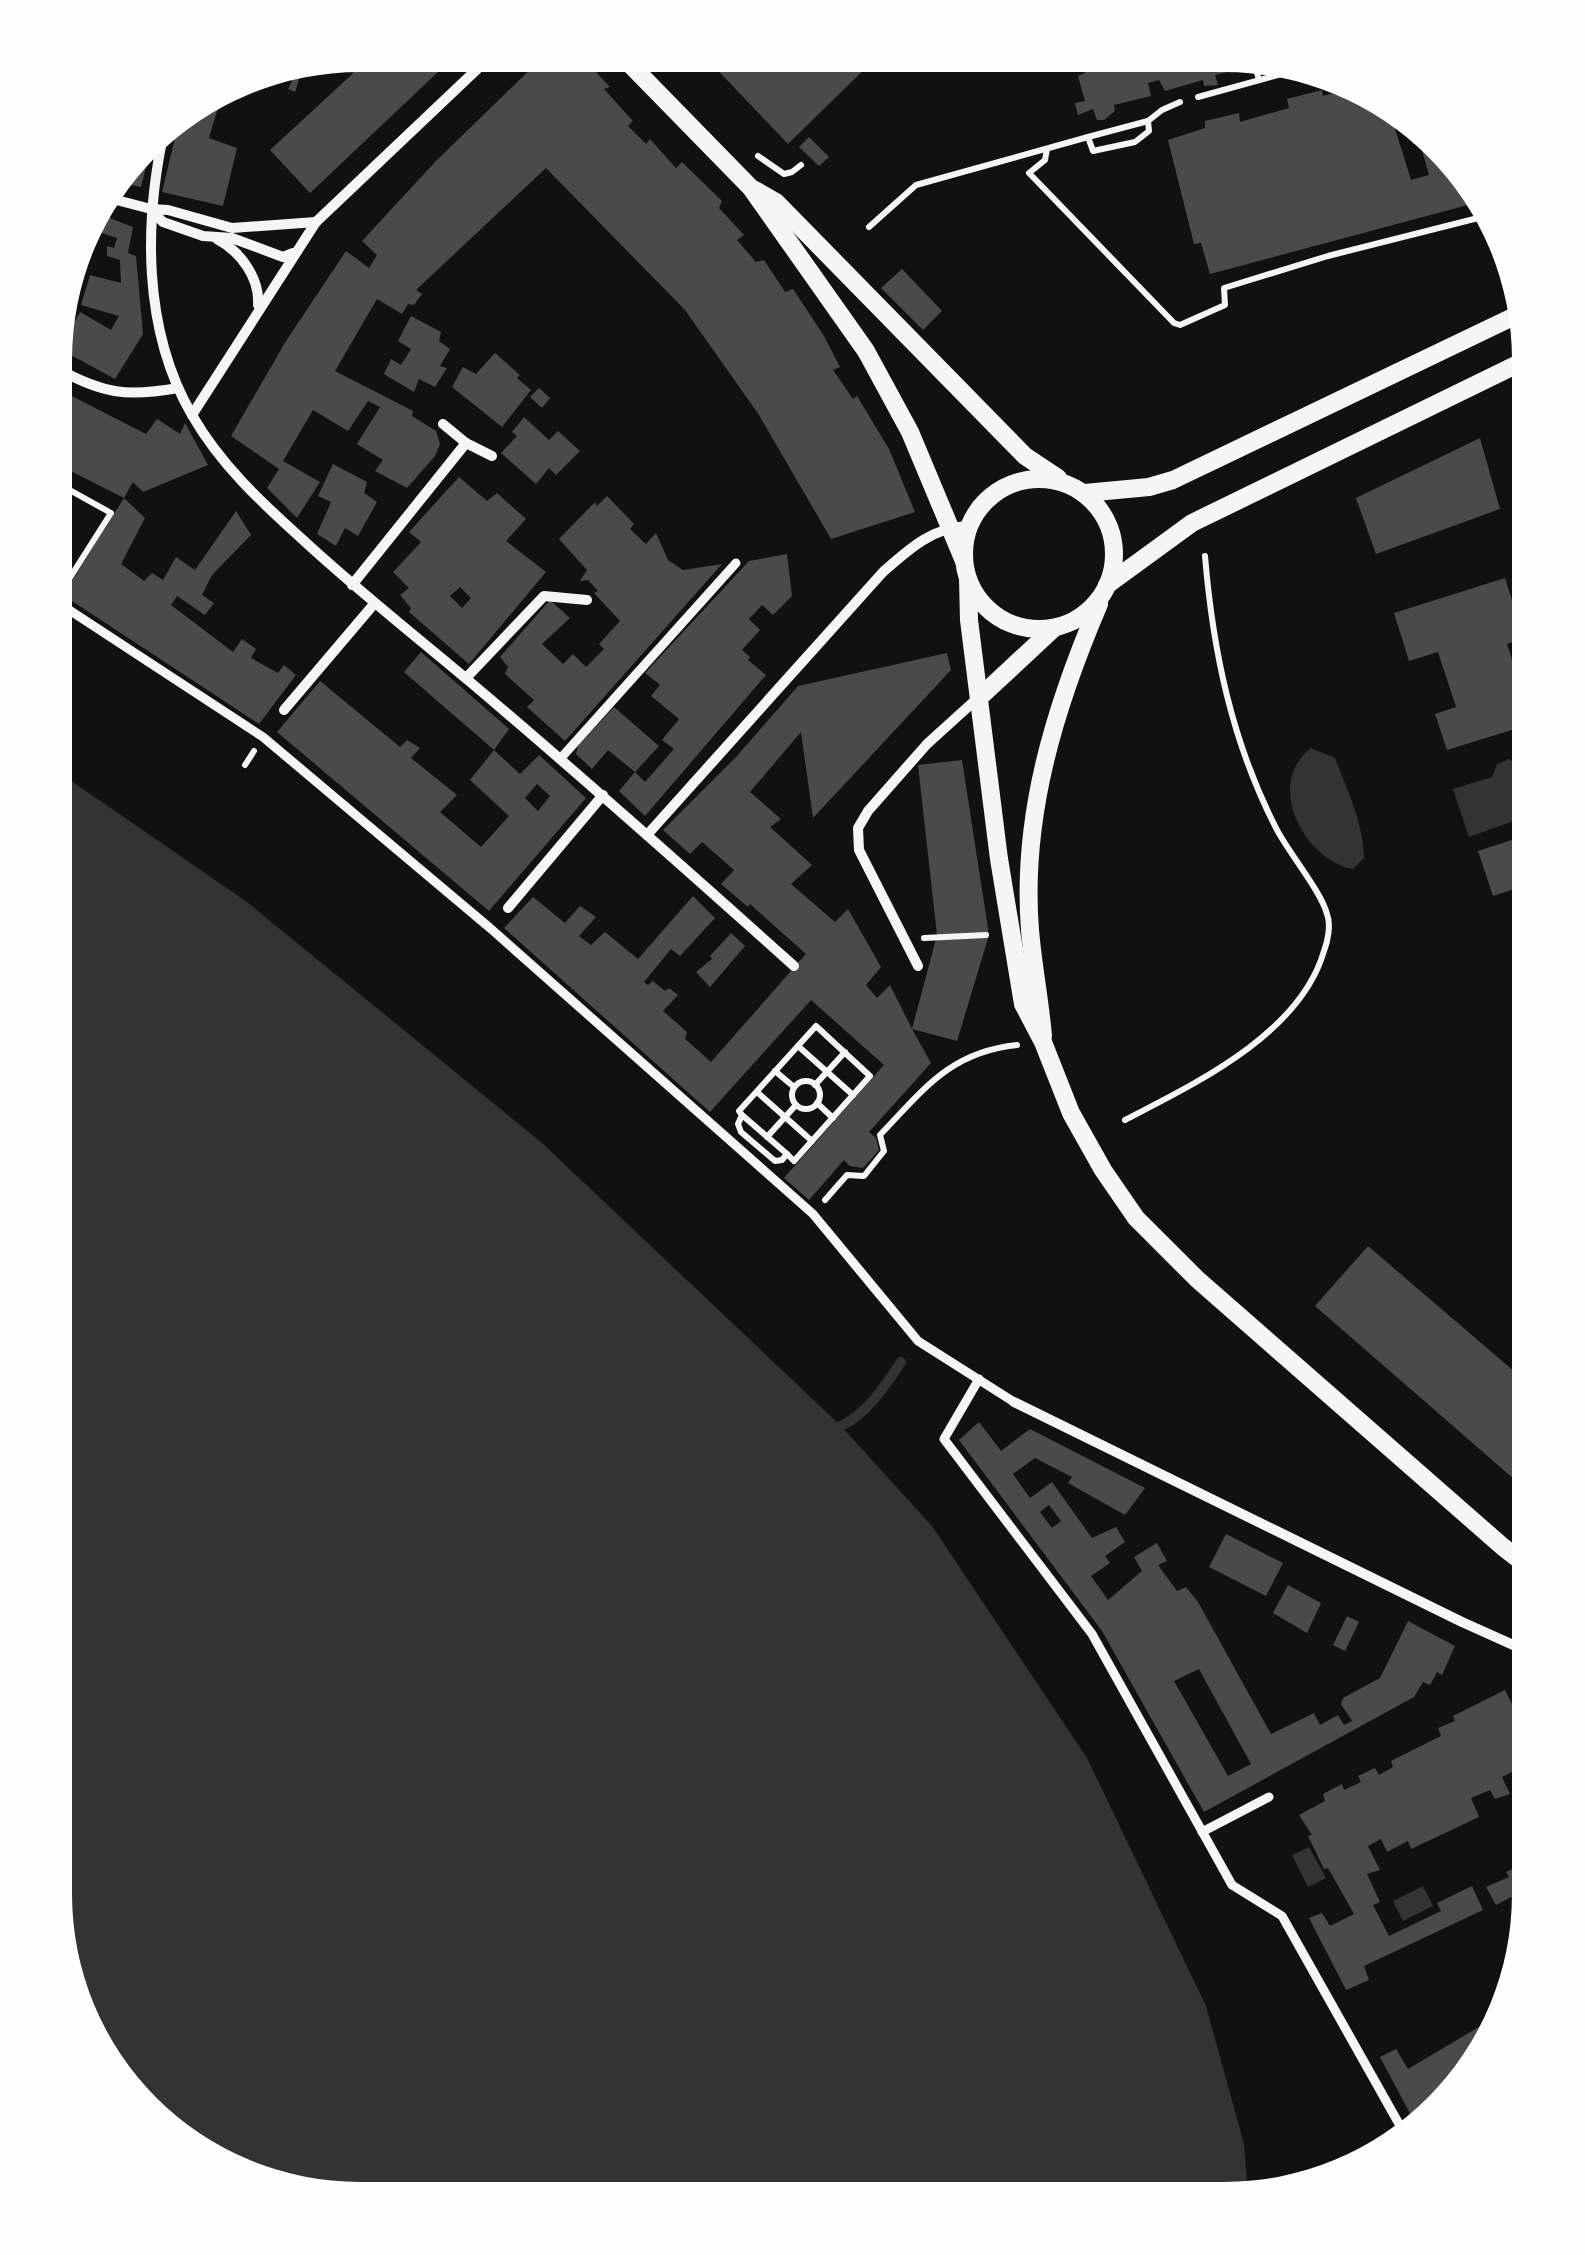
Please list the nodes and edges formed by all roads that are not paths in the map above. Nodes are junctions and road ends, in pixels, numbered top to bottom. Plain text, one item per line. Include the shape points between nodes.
1 (475, 72) edge
2 (638, 72) edge
3 (160, 155) edge
4 (750, 188) junction
5 (121, 201) edge
6 (151, 209) junction
7 (316, 222) junction
8 (216, 238) junction
9 (296, 252) junction
10 (258, 308) junction
11 (1509, 319) edge
12 (1512, 367) edge
13 (72, 376) edge
14 (178, 388) junction
15 (192, 415) junction
16 (443, 424) dead end
17 (466, 444) junction
18 (492, 456) dead end
19 (1062, 481) junction
20 (1086, 493) junction
21 (947, 526) junction
22 (968, 526) junction
23 (736, 563) dead end
24 (966, 570) junction
25 (352, 585) junction
26 (1105, 590) junction
27 (586, 600) dead end
28 (374, 604) junction
29 (72, 612) edge
30 (1052, 630) junction
31 (466, 678) junction
32 (981, 696) junction
33 (284, 710) dead end
34 (560, 759) junction
35 (603, 795) junction
36 (647, 835) junction
37 (508, 908) dead end
38 (794, 966) dead end
39 (918, 966) dead end
40 (1044, 1042) junction
41 (979, 1380) junction
42 (1014, 1402) joint
43 (1512, 1555) edge
44 (1512, 1644) edge
45 (1269, 1797) dead end
46 (1202, 1832) junction
47 (1398, 2124) edge

1 - 7 street
2 - 4 street
3 - 6 street
4 - 19 street via 776,202 1025,456
4 - 21 street via 866,351 910,432
5 - 6 street
6 - 7 street via 232,228
6 - 8 street via 164,222
6 - 14 street via 155,299
7 - 9 street
8 - 9 street via 283,256
8 - 10 street via 251,274
9 - 10 street
10 - 15 street
11 - 20 street via 1174,480
12 - 26 street via 1192,523
13 - 14 street via 122,394
14 - 15 street
15 - 25 street via 238,481
16 - 17 street
17 - 18 street
17 - 25 street
19 - 20 street
19 - 22 street via 1011,483 989,497
20 - 26 street via 1112,532 1116,556
21 - 22 street
21 - 24 street
21 - 36 street via 910,548 845,614
22 - 24 street
23 - 34 street
24 - 30 street via 976,596 999,617
24 - 32 street
25 - 28 street
26 - 30 street via 1089,611
26 - 40 street via 1044,755 1036,803 1030,929
27 - 31 street via 544,596
28 - 31 street
28 - 33 street
29 - 41 street via 263,738 490,928 813,1214 918,1341
30 - 32 street
31 - 34 street
32 - 39 street via 927,744 858,828 859,850
32 - 40 street via 1023,1004
34 - 35 street
35 - 36 street
35 - 37 street
36 - 38 street
40 - 43 street via 1072,1113 1136,1218 1197,1280
41 - 42 street
41 - 46 street via 944,1439 1092,1634
42 - 44 street
45 - 46 street
46 - 47 street via 1232,1885 1282,1916

